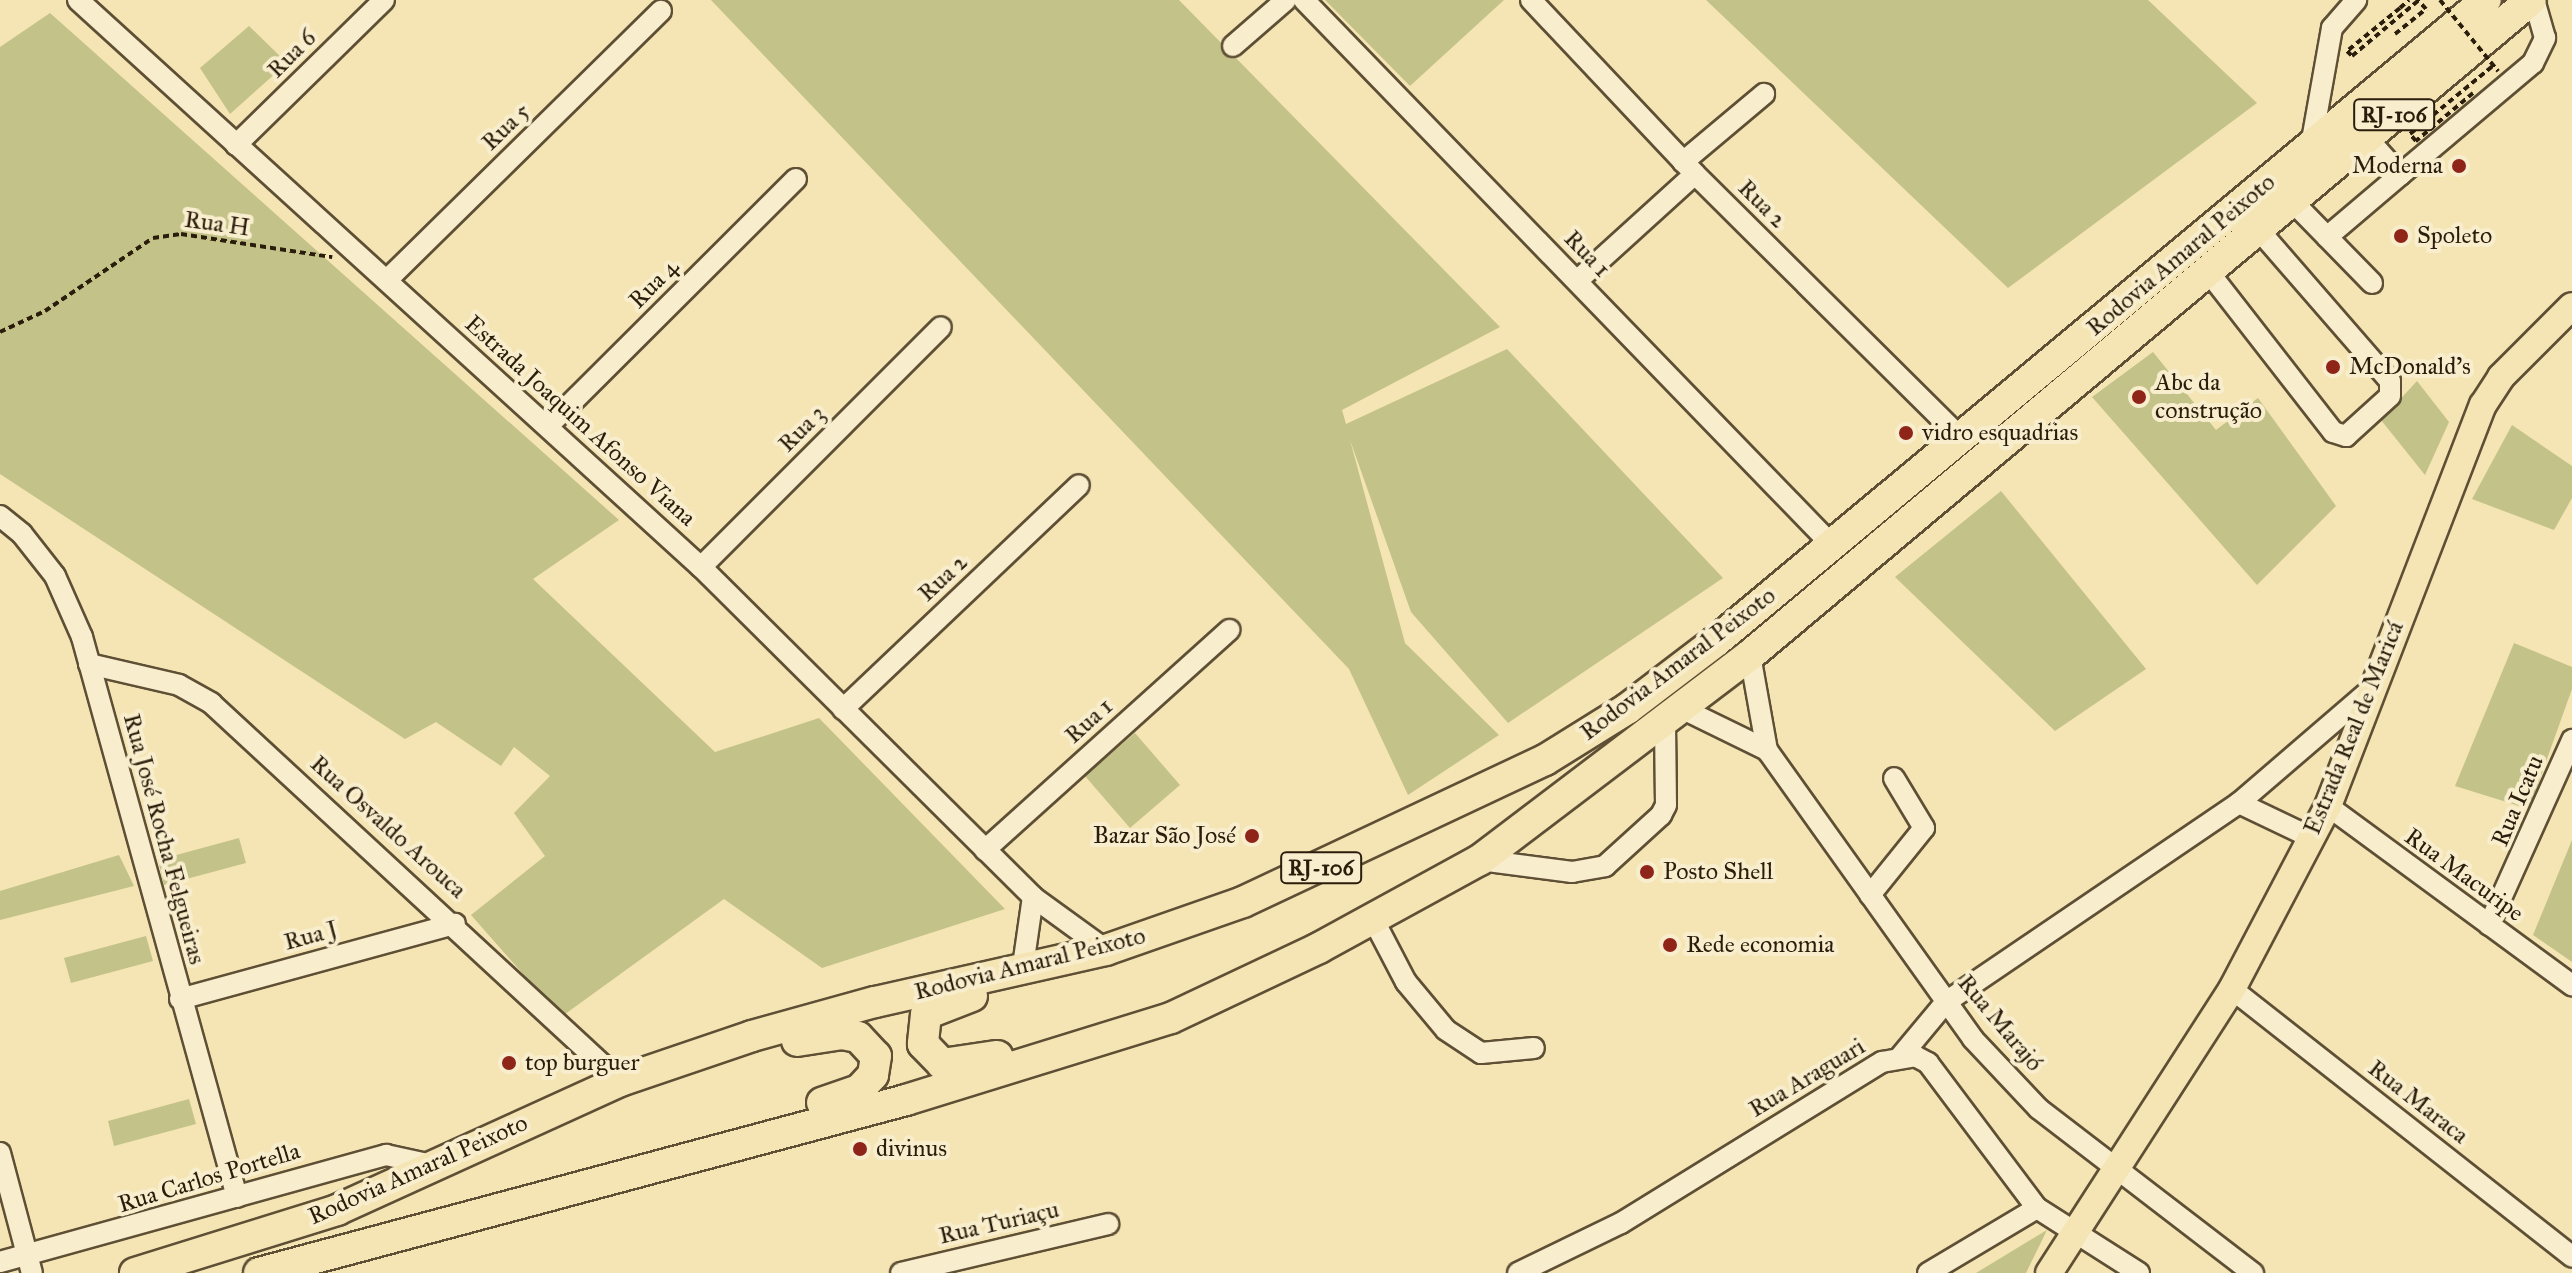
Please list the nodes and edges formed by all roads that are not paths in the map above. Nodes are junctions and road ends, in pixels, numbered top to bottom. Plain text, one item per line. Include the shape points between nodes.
1 (79, 0) edge
2 (384, 0) edge
3 (1286, 0) edge
4 (1304, 0) edge
5 (1531, 0) edge
6 (2335, 0) edge
7 (2356, 0) edge
8 (2486, 0) edge
9 (2532, 0) edge
10 (661, 11) dead end
11 (2332, 28) junction
12 (1233, 46) dead end
13 (1764, 94) dead end
14 (2367, 138) junction
15 (236, 145) junction
16 (2311, 146) junction
17 (1689, 168) junction
18 (2400, 175) junction
19 (796, 179) dead end
20 (2291, 200) junction
21 (2257, 228) junction
22 (2327, 237) junction
23 (2207, 270) junction
24 (387, 280) junction
25 (1577, 281) junction
26 (2372, 283) dead end
27 (2572, 306) edge
28 (941, 327) dead end
29 (548, 426) junction
30 (1962, 439) junction
31 (1079, 485) dead end
32 (0, 516) edge
33 (1832, 545) junction
34 (701, 567) junction
35 (1229, 630) dead end
36 (1750, 655) junction
37 (89, 664) junction
38 (2368, 692) junction
39 (843, 709) junction
40 (1674, 716) junction
41 (2572, 740) edge
42 (1767, 750) junction
43 (1894, 778) dead end
44 (2239, 803) junction
45 (2328, 806) junction
46 (2312, 838) junction
47 (985, 850) junction
48 (1480, 860) junction
49 (1870, 895) junction
50 (1033, 897) junction
51 (1243, 902) junction
52 (455, 924) junction
53 (1362, 925) junction
54 (2489, 925) junction
55 (1106, 950) junction
56 (1023, 966) junction
57 (2572, 985) edge
58 (2232, 989) junction
59 (180, 999) junction
60 (1946, 1002) junction
61 (1534, 1048) dead end
62 (1901, 1056) junction
63 (620, 1081) junction
64 (0, 1153) edge
65 (432, 1165) junction
66 (2116, 1171) junction
67 (391, 1185) junction
68 (544, 1196) junction
69 (237, 1197) junction
70 (2037, 1208) junction
71 (1108, 1224) dead end
72 (2075, 1233) junction
73 (2572, 1257) edge
74 (0, 1262) edge
75 (30, 1264) edge
76 (135, 1273) edge
77 (259, 1273) edge
78 (901, 1273) edge
79 (1518, 1273) edge
80 (1928, 1273) edge
81 (2049, 1273) edge
82 (2139, 1273) edge
83 (2253, 1273) edge

1 - 15 street, Estrada Joaquim Afonso Viana
2 - 15 street, Rua 6
3 - 12 street
4 - 25 street, Rua 1
5 - 17 street, Rua 2
6 - 11 street
7 - 11 street
8 - 16 highway, Rodovia Amaral Peixoto / RJ-106
9 - 14 highway, Rodovia Amaral Peixoto / RJ-106
9 - 18 street via 2545,38 2533,63
10 - 24 street, Rua 5
11 - 16 street
13 - 17 street
14 - 18 street
14 - 20 highway, Rodovia Amaral Peixoto / RJ-106
15 - 24 street, Estrada Joaquim Afonso Viana
16 - 30 highway, Rodovia Amaral Peixoto / RJ-106
17 - 25 street
17 - 30 street, Rua 2
18 - 22 street
19 - 29 street, Rua 4
20 - 21 highway, Rodovia Amaral Peixoto / RJ-106
20 - 22 street
21 - 23 highway, Rodovia Amaral Peixoto / RJ-106
21 - 23 street via 2390,381 2390,396 2346,436 2333,432
22 - 26 street
23 - 36 highway, Rodovia Amaral Peixoto / RJ-106
24 - 29 street, Estrada Joaquim Afonso Viana
25 - 33 street, Rua 1
27 - 38 main road, Estrada Real de Maricá via 2519,357 2483,405
28 - 34 street, Rua 3
29 - 34 street, Estrada Joaquim Afonso Viana
30 - 33 highway, Rodovia Amaral Peixoto / RJ-106
31 - 39 street, Rua 2
32 - 37 street, Rua José Rocha Felgueiras via 55,576
33 - 51 highway, Rodovia Amaral Peixoto / RJ-106 via 1627,709 1545,760
34 - 39 street, Estrada Joaquim Afonso Viana
35 - 47 street, Rua 1
36 - 40 highway, Rodovia Amaral Peixoto / RJ-106
36 - 42 street, Rua Marajó
37 - 52 street, Rua Osvaldo Arouca via 179,685 211,703
37 - 59 street, Rua José Rocha Felgueiras
38 - 44 street
38 - 45 main road, Estrada Real de Maricá
39 - 47 street, Estrada Joaquim Afonso Viana
40 - 42 street, Rua Marajó
40 - 48 highway, Rodovia Amaral Peixoto / RJ-106
40 - 48 street via 1666,805 1605,866 1572,872
41 - 54 street, Rua Icatu
42 - 49 street, Rua Marajó
43 - 49 street via 1924,828
44 - 46 street
44 - 60 street via 2105,899
45 - 46 main road, Estrada Real de Maricá
45 - 54 street, Rua Macuripe
46 - 58 main road, Estrada Real de Maricá
47 - 50 street, Estrada Joaquim Afonso Viana
48 - 53 highway, Rodovia Amaral Peixoto / RJ-106
49 - 60 street, Rua Marajó
50 - 55 street, Estrada Joaquim Afonso Viana
50 - 56 street
51 - 53 highway via 1214,925 1135,955 939,1007 921,1023 923,1044 942,1064 1046,1044 1176,1001 1300,944
51 - 55 highway, Rodovia Amaral Peixoto / RJ-106
52 - 59 street, Rua J
52 - 63 street, Rua Osvaldo Arouca
53 - 61 street via 1446,1030 1481,1053
53 - 68 highway, Rodovia Amaral Peixoto / RJ-106 via 1171,1018 977,1080
54 - 57 street, Rua Macuripe
55 - 56 highway, Rodovia Amaral Peixoto / RJ-106
56 - 63 highway, Rodovia Amaral Peixoto / RJ-106 via 752,1036
58 - 66 main road, Estrada Real de Maricá
58 - 73 street, Rua Maraca
59 - 69 street, Rua José Rocha Felgueiras
60 - 62 street
60 - 66 street, Rua Marajó via 2039,1109
62 - 70 street, Rua Araguari via 1928,1063
62 - 79 street, Rua Araguari via 1882,1062 1621,1223
63 - 65 highway, Rodovia Amaral Peixoto / RJ-106
64 - 75 street
65 - 67 highway, Rodovia Amaral Peixoto / RJ-106
65 - 69 street, Rua Carlos Portella via 386,1155
66 - 72 main road, Estrada Real de Maricá
66 - 83 street, Rua Marajó
67 - 68 highway via 430,1181 603,1109 817,1035 858,1037 876,1056 873,1075 859,1090 598,1168
67 - 76 highway, Rodovia Amaral Peixoto / RJ-106 via 248,1241
68 - 77 highway, Rodovia Amaral Peixoto / RJ-106
69 - 75 street, Rua Carlos Portella
70 - 72 street, Rua Araguari
70 - 80 street
71 - 78 street, Rua Turiaçu
72 - 81 main road, Estrada Real de Maricá
72 - 82 street
74 - 75 street, Rua Carlos Portella

